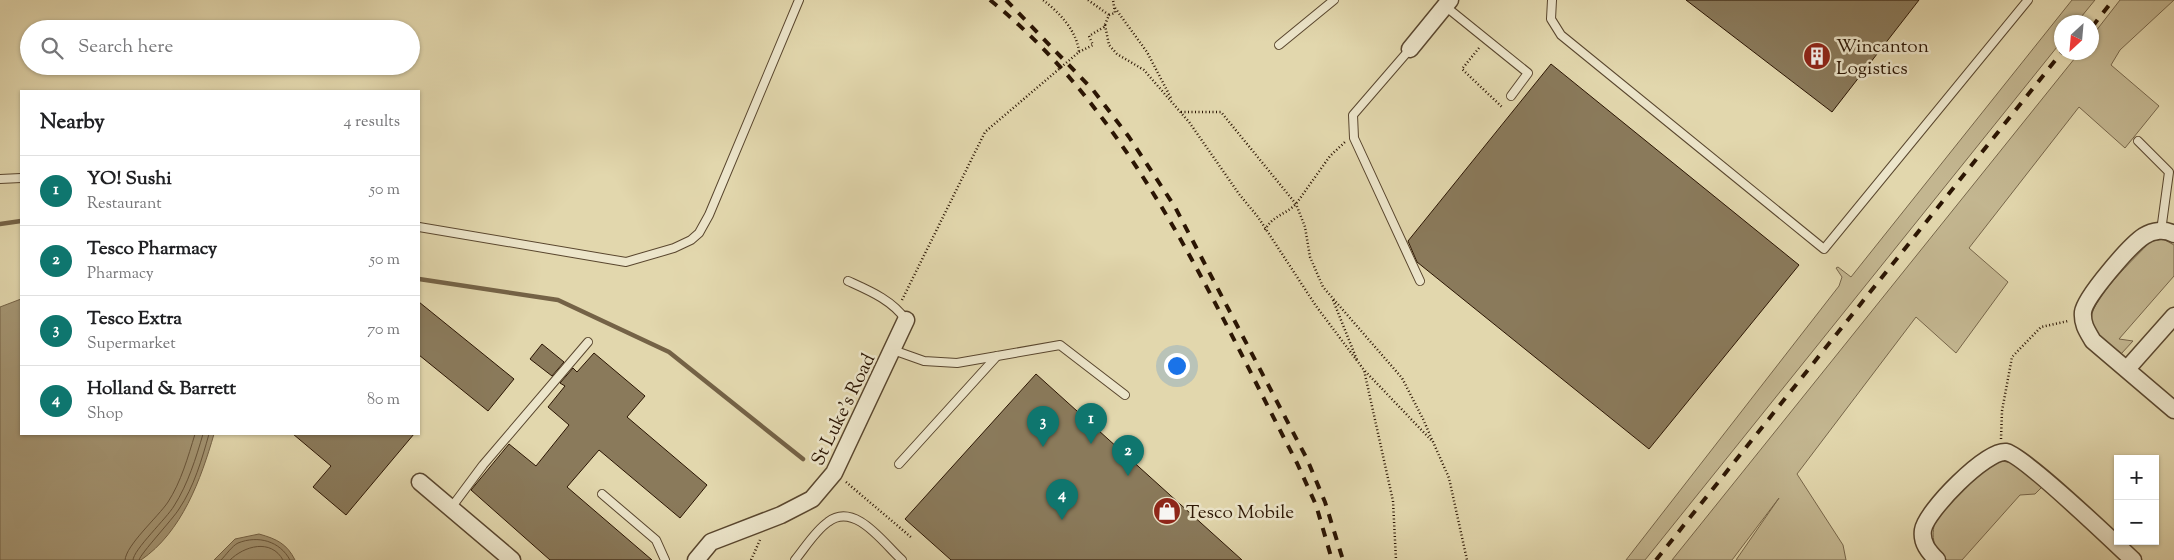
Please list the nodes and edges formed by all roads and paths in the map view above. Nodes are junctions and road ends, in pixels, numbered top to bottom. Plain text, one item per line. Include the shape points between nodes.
1 (799, 0) edge
2 (1043, 0) edge
3 (1088, 0) edge
4 (1113, 0) edge
5 (1334, 0) edge
6 (1552, 0) edge
7 (2028, 0) edge
8 (1447, 3) edge
9 (1115, 8) junction
10 (1109, 15) junction
11 (1105, 25) junction
12 (1486, 39) junction
13 (1279, 45) dead end
14 (1410, 49) joint
15 (1079, 52) junction
16 (1511, 96) dead end
17 (1174, 104) junction
18 (1502, 107) dead end
19 (1181, 112) junction
20 (985, 132) dead end
21 (1354, 133) junction
22 (2138, 141) dead end
23 (20, 178) edge
24 (0, 179) edge
25 (1296, 204) junction
26 (420, 227) edge
27 (1265, 230) junction
28 (2168, 232) edge
29 (848, 281) dead end
30 (1420, 281) dead end
31 (1332, 297) junction
32 (2174, 316) edge
33 (2084, 318) junction
34 (906, 320) joint
35 (588, 342) dead end
36 (893, 350) junction
37 (997, 356) junction
38 (1359, 364) junction
39 (2127, 369) junction
40 (1364, 370) junction
41 (1125, 395) dead end
42 (2174, 410) edge
43 (1433, 443) junction
44 (2001, 453) junction
45 (899, 464) dead end
46 (843, 479) dead end
47 (420, 482) dead end
48 (602, 494) dead end
49 (451, 508) junction
50 (912, 538) dead end
51 (512, 560) edge
52 (665, 560) edge
53 (696, 560) edge
54 (795, 560) edge
55 (902, 560) edge
56 (1396, 560) edge
57 (1467, 560) edge
58 (1937, 560) edge
59 (2133, 560) edge

1 - 26 lane via 709,215 691,240 626,262
2 - 15 path via 1067,24
3 - 10 path
4 - 9 path
5 - 13 lane
6 - 7 lane via 1552,20 1560,35 1824,249
8 - 12 lane
8 - 14 street
9 - 10 path
9 - 17 path via 1148,52
10 - 11 path
11 - 15 path via 1098,33 1089,36 1093,45
11 - 17 path via 1109,45 1117,54 1144,70
12 - 16 lane via 1528,72
12 - 18 path via 1462,69
14 - 21 lane via 1352,115
15 - 20 path
17 - 19 path
19 - 25 path via 1221,112
19 - 27 path
21 - 25 path via 1330,156
21 - 30 lane
22 - 28 lane via 2169,172
23 - 24 lane
25 - 27 path via 1270,220
25 - 31 path via 1305,227 1310,257 1323,287
27 - 38 path
28 - 33 street via 2144,236 2128,252 2087,302
29 - 34 lane via 898,309
31 - 38 path
31 - 43 path via 1402,378
32 - 39 street
33 - 39 street via 2085,328 2093,341
33 - 44 path via 2041,327 2012,357 2002,411
34 - 36 street, St Luke's Road
35 - 49 lane via 483,465
36 - 37 lane via 924,361 957,363
36 - 53 street, St Luke's Road via 834,473 812,499 781,515 711,542
37 - 41 lane via 1060,345
37 - 45 lane
38 - 40 path
39 - 42 street
40 - 43 path
40 - 56 path via 1393,501
43 - 57 path via 1449,478
44 - 58 street via 1976,466 1925,523 1924,541
44 - 59 street via 2015,455 2029,465
46 - 50 path
47 - 49 street
48 - 52 lane via 656,540
49 - 51 street
54 - 55 lane via 826,523 837,516 848,515 858,520

